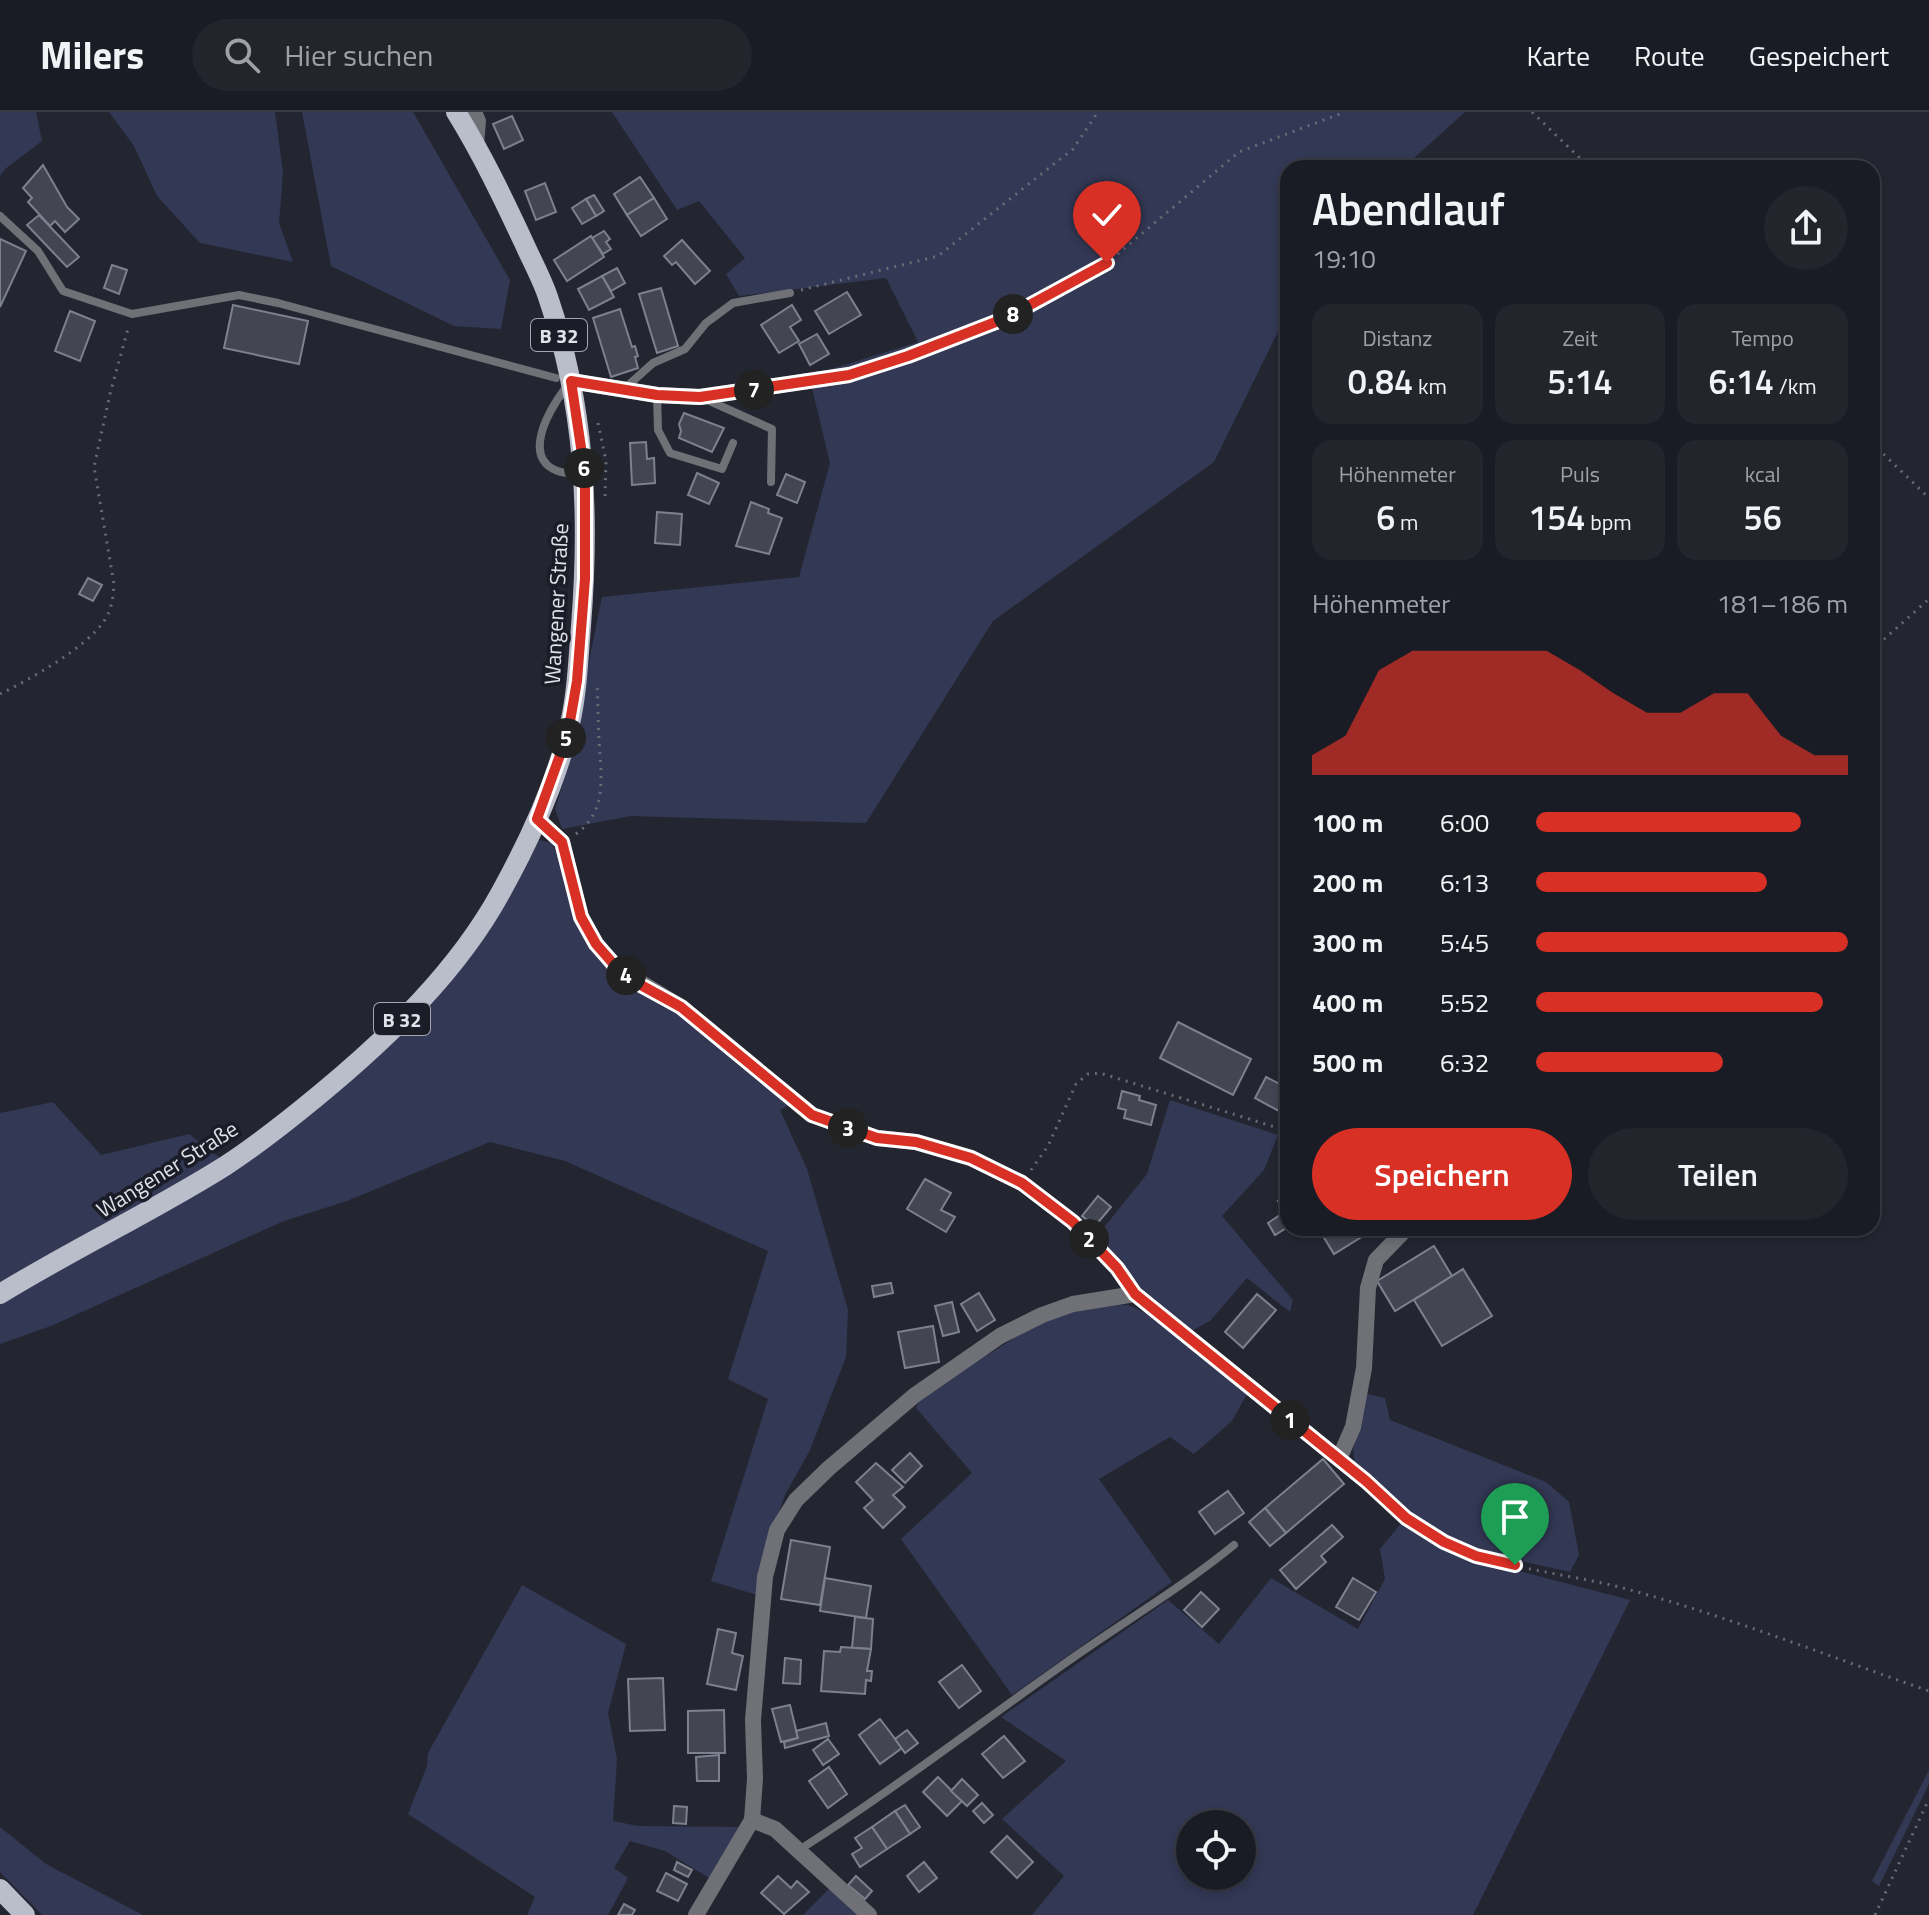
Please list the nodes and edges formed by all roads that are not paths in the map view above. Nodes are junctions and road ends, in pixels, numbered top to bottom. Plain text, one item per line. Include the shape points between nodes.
1 (456, 112) edge
2 (474, 112) edge
3 (476, 144) junction
4 (0, 216) edge
5 (790, 293) road end
6 (849, 375) road end
7 (571, 381) junction
8 (623, 389) junction
9 (657, 395) junction
10 (700, 397) junction
11 (733, 443) dead end
12 (585, 474) junction
13 (771, 482) dead end
14 (537, 819) junction
15 (1399, 1236) edge
16 (0, 1294) edge
17 (1135, 1294) junction
18 (1234, 1545) dead end
19 (752, 1820) junction
20 (799, 1850) junction
21 (0, 1889) edge
22 (25, 1915) edge
23 (696, 1915) edge
24 (869, 1915) edge

1 - 3 main road, Wangener Straße / B 32
2 - 3 street
3 - 7 main road, Wangener Straße / B 32 via 547,294
4 - 7 lane via 38,251 63,291 132,314 239,295
5 - 8 lane via 733,303 706,323 685,349 653,363
6 - 10 street
7 - 8 street
7 - 12 main road, Wangener Straße / B 32
7 - 12 lane via 544,420 538,440 550,466 565,474
8 - 9 street
9 - 10 street
9 - 11 lane via 658,430 670,453 722,469
10 - 13 lane via 772,429
12 - 14 main road, Wangener Straße / B 32 via 585,579 577,681 568,733
14 - 16 main road, Wangener Straße / B 32 via 501,894 467,945 419,1002 340,1076 227,1164
14 - 17 street via 562,842 581,917 617,968 681,1007 812,1115 877,1138 916,1142 971,1158 1022,1183 1073,1222
15 - 17 street via 1376,1260 1368,1288 1364,1368 1353,1427 1339,1459
17 - 19 street via 1073,1304 1000,1336 915,1395 796,1500 777,1530 765,1577 753,1720
18 - 20 lane
19 - 20 street via 775,1829
19 - 23 street
20 - 24 street
21 - 22 main road

